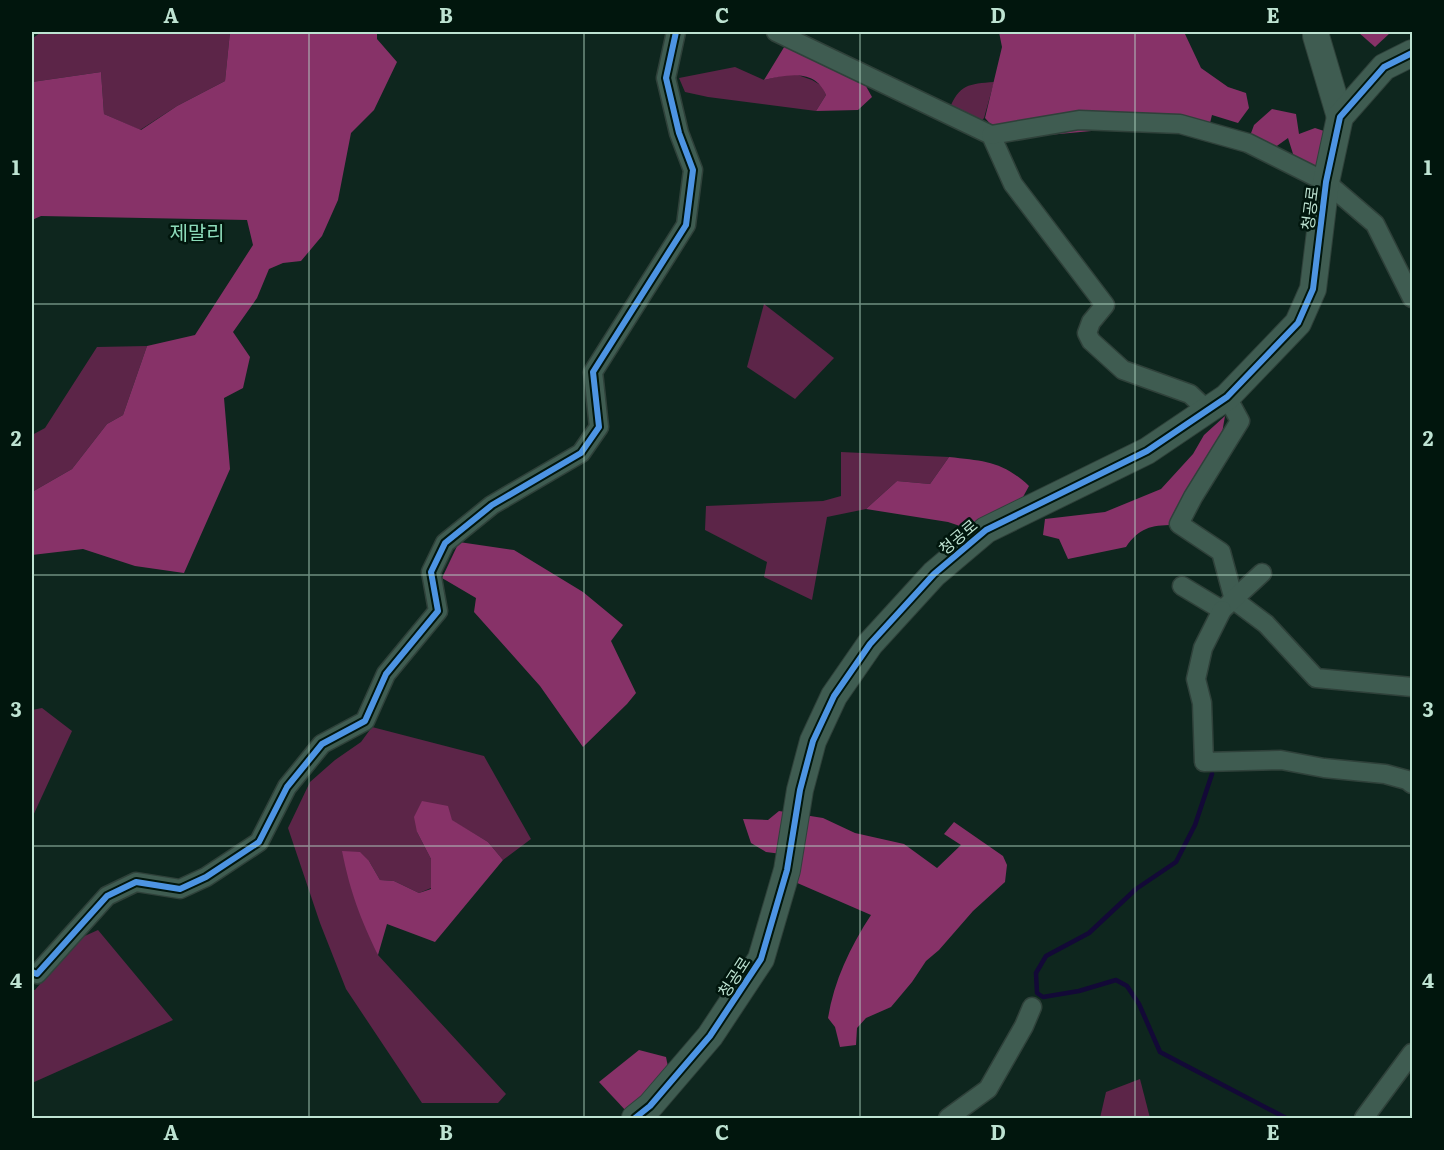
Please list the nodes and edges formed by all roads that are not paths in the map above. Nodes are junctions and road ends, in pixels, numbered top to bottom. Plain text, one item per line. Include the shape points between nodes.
1 (676, 32) edge
2 (776, 32) edge
3 (1316, 32) edge
4 (1413, 53) edge
5 (1340, 117) junction
6 (991, 135) junction
7 (1326, 182) junction
8 (1413, 298) edge
9 (1218, 404) junction
10 (1262, 573) dead end
11 (1182, 586) dead end
12 (1228, 605) junction
13 (1413, 687) edge
14 (1413, 784) edge
15 (32, 972) edge
16 (1032, 1007) dead end
17 (1413, 1053) edge
18 (635, 1119) edge
19 (948, 1119) edge
20 (1364, 1119) edge

1 - 15 street via 666,78 693,170 686,225 593,372 599,427 581,453 492,505 445,543 431,572 438,611 386,674 364,721 322,744 287,787 259,842 180,889 136,882 107,896 37,974
2 - 6 street
3 - 5 street
4 - 5 street, 청공로 via 1384,68
5 - 7 street, 청공로
6 - 7 street via 1079,120 1180,124 1248,143
6 - 9 street via 1013,184 1105,305 1091,322 1091,341 1123,370
7 - 8 street via 1376,224
7 - 9 street, 청공로 via 1313,289 1298,323
9 - 12 street via 1240,421 1179,524 1221,552
9 - 18 street, 청공로 via 1147,451 986,530 934,574 870,644 834,696 813,741 800,790 787,870 761,959 711,1036
10 - 12 street
11 - 12 street
12 - 13 street via 1266,624 1316,678
12 - 14 street via 1203,648 1196,679 1202,704 1204,762 1281,760 1385,774
16 - 19 street via 988,1089
17 - 20 street

